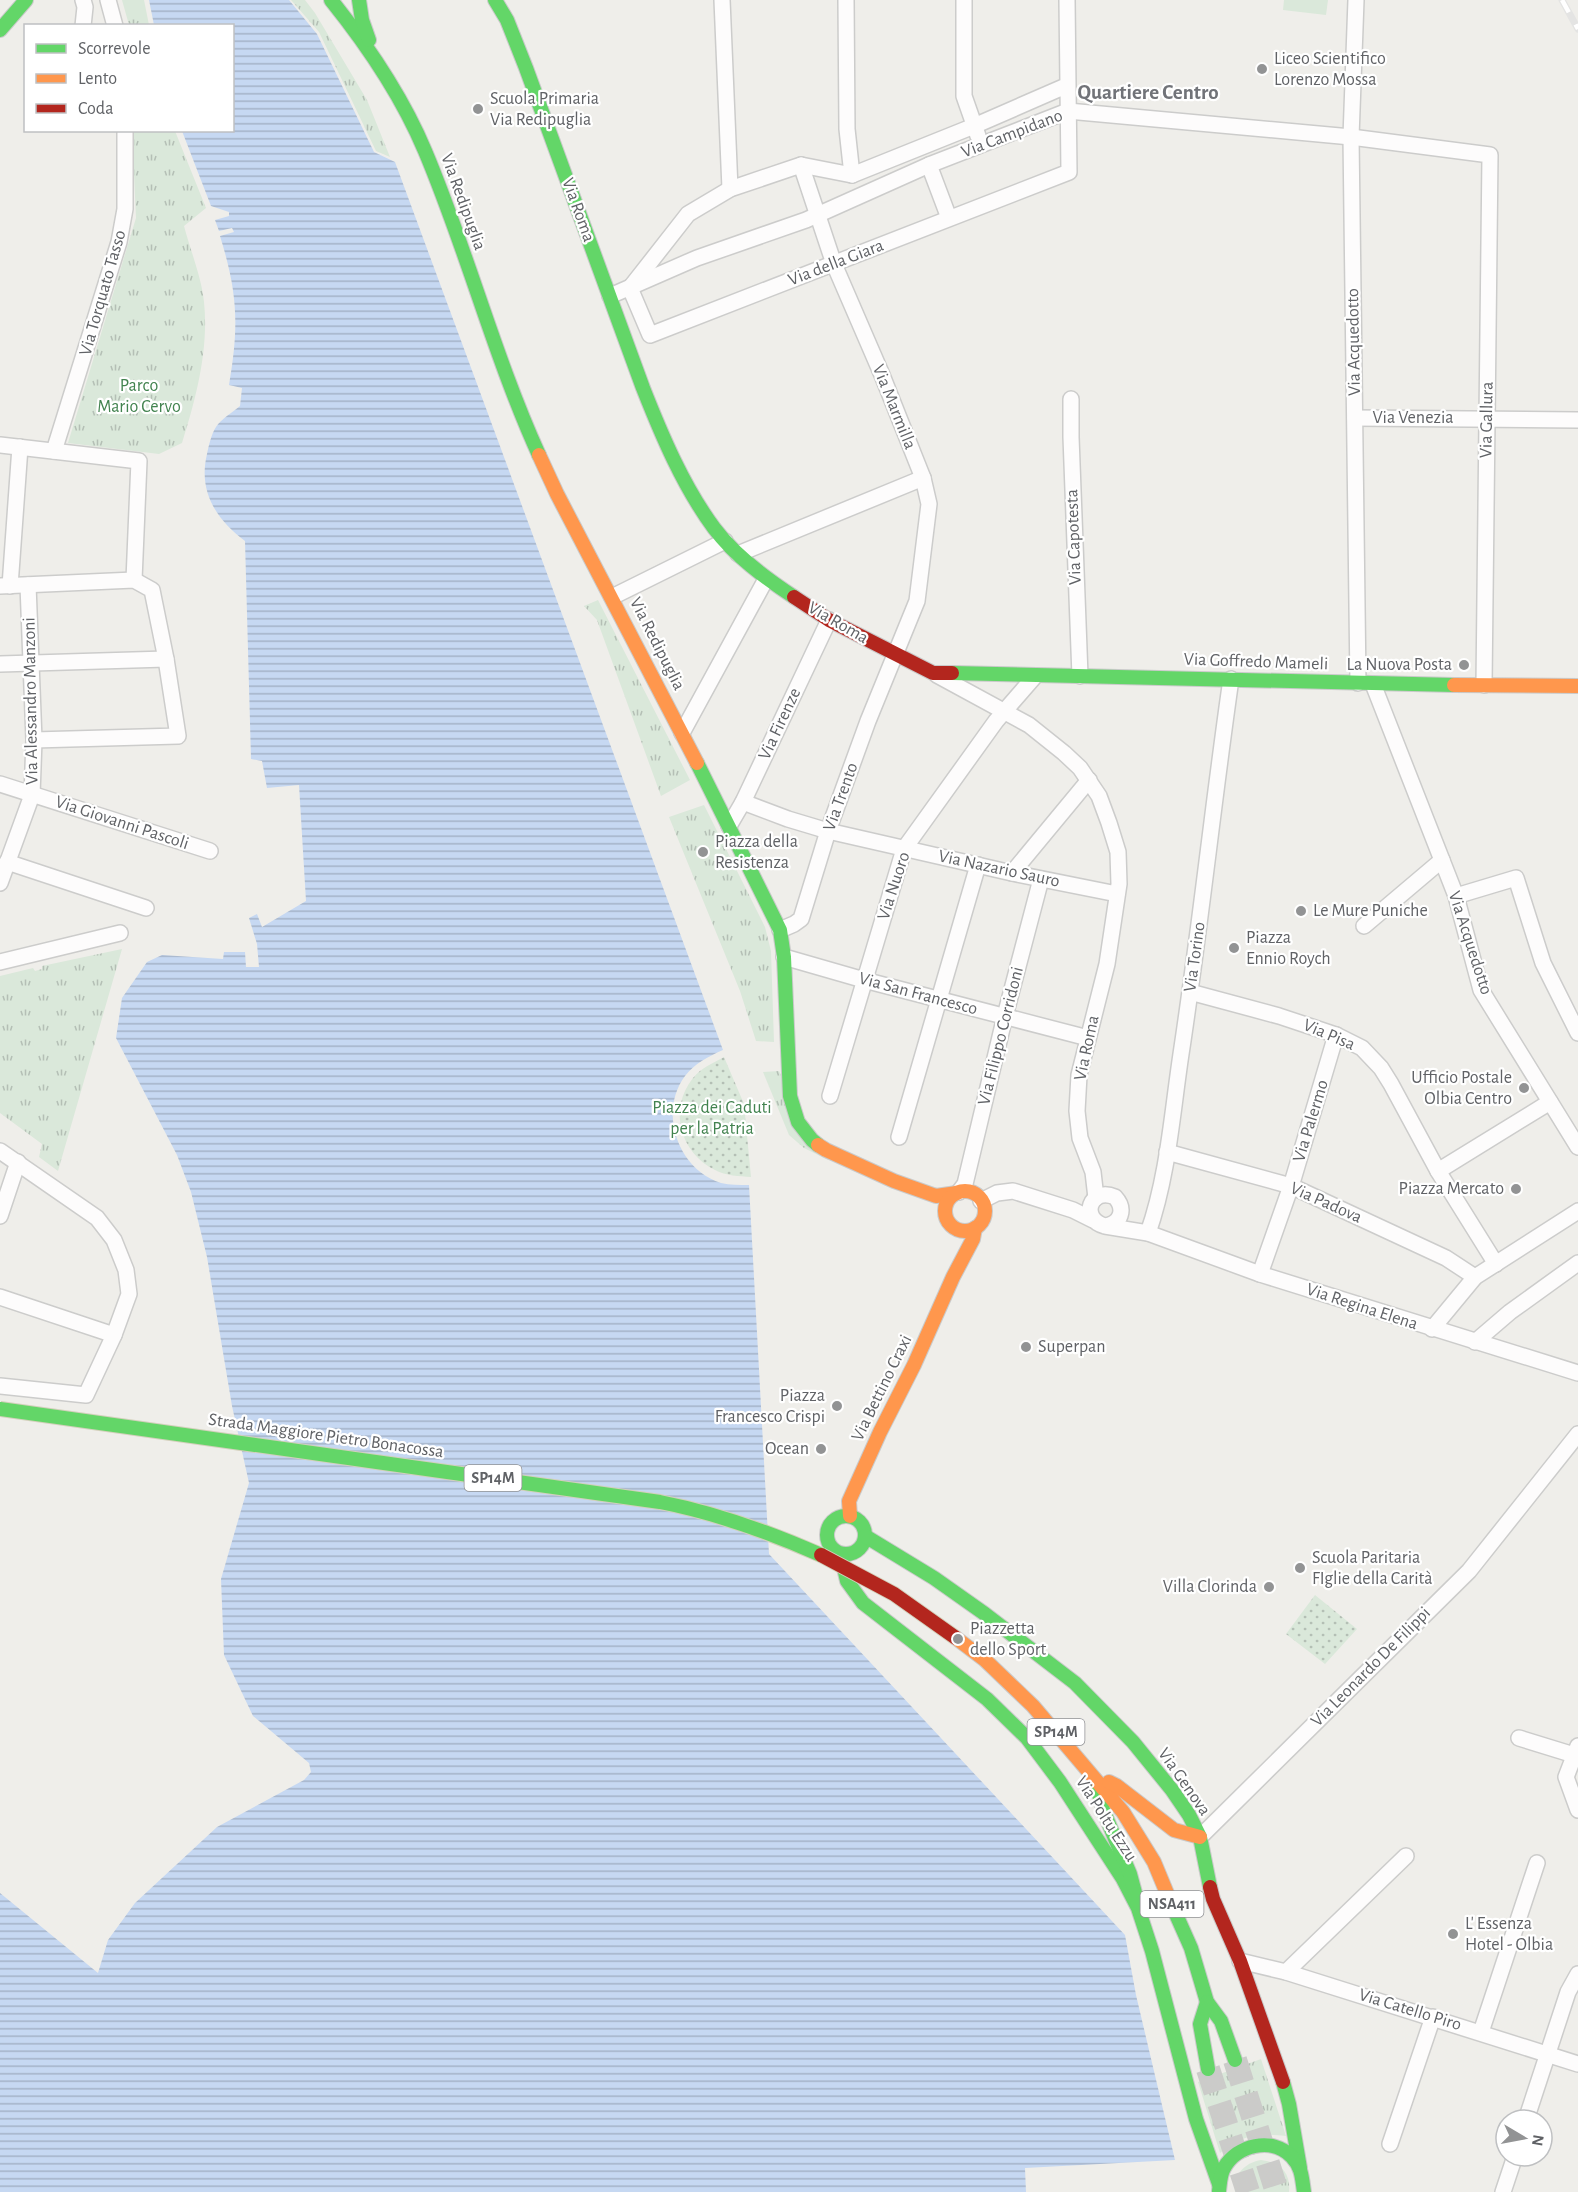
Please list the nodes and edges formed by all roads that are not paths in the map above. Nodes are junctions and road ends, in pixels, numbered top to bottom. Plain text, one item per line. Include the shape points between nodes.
1 (26, 0) edge
2 (83, 0) edge
3 (108, 0) edge
4 (331, 0) edge
5 (359, 0) edge
6 (495, 0) edge
7 (722, 0) edge
8 (846, 0) edge
9 (964, 0) edge
10 (1066, 0) edge
11 (1356, 0) edge
12 (83, 24) edge
13 (115, 24) edge
14 (0, 30) edge
15 (378, 65) junction
16 (1068, 86) junction
17 (1068, 111) junction
18 (974, 126) junction
19 (122, 132) edge
20 (1352, 137) junction
21 (981, 145) junction
22 (1490, 155) joint
23 (801, 165) junction
24 (929, 165) junction
25 (852, 175) junction
26 (730, 189) junction
27 (816, 215) junction
28 (949, 219) junction
29 (834, 264) junction
30 (630, 288) junction
31 (610, 296) junction
32 (1071, 399) dead end
33 (1355, 418) junction
34 (1487, 419) junction
35 (1578, 420) edge
36 (0, 445) edge
37 (20, 447) junction
38 (54, 451) junction
39 (923, 478) junction
40 (725, 541) junction
41 (738, 554) junction
42 (766, 579) junction
43 (134, 580) junction
44 (28, 585) junction
45 (5, 586) edge
46 (612, 597) junction
47 (829, 620) junction
48 (896, 655) junction
49 (166, 659) junction
50 (32, 663) junction
51 (0, 664) edge
52 (933, 673) junction
53 (1035, 676) junction
54 (1080, 676) junction
55 (1231, 679) junction
56 (1366, 684) junction
57 (1484, 686) junction
58 (1578, 686) edge
59 (1004, 711) junction
60 (682, 733) junction
61 (34, 740) junction
62 (1089, 780) junction
63 (0, 784) edge
64 (32, 795) junction
65 (743, 802) junction
66 (729, 826) junction
67 (828, 831) junction
68 (904, 849) junction
69 (210, 852) dead end
70 (1442, 860) junction
71 (7, 862) junction
72 (978, 865) junction
73 (1012, 873) junction
74 (1041, 879) junction
75 (0, 883) edge
76 (1117, 894) junction
77 (1456, 896) junction
78 (146, 908) dead end
79 (1364, 926) dead end
80 (780, 930) junction
81 (120, 933) dead end
82 (784, 957) junction
83 (0, 962) edge
84 (864, 980) junction
85 (1191, 992) junction
86 (939, 999) junction
87 (1005, 1016) junction
88 (1578, 1033) edge
89 (1336, 1035) junction
90 (1088, 1038) junction
91 (830, 1096) dead end
92 (1550, 1102) junction
93 (899, 1137) dead end
94 (1578, 1147) edge
95 (0, 1150) edge
96 (1167, 1152) junction
97 (18, 1162) junction
98 (1438, 1171) junction
99 (1291, 1186) junction
100 (918, 1191) junction
101 (958, 1193) junction
102 (1094, 1200) junction
103 (981, 1201) junction
104 (1121, 1207) junction
105 (1073, 1210) junction
106 (1578, 1211) edge
107 (0, 1216) edge
108 (949, 1221) junction
109 (1099, 1223) junction
110 (975, 1228) junction
111 (1148, 1233) junction
112 (1578, 1263) edge
113 (1496, 1264) junction
114 (1260, 1274) junction
115 (953, 1277) junction
116 (1475, 1277) junction
117 (0, 1297) edge
118 (1432, 1329) junction
119 (114, 1335) junction
120 (1475, 1342) junction
121 (1578, 1373) edge
122 (0, 1386) edge
123 (0, 1409) edge
124 (1578, 1434) edge
125 (850, 1516) junction
126 (865, 1536) junction
127 (842, 1554) junction
128 (1519, 1738) dead end
129 (1576, 1751) edge
130 (1095, 1777) junction
131 (1578, 1810) edge
132 (1200, 1837) junction
133 (1407, 1856) dead end
134 (1537, 1863) dead end
135 (1141, 1915) junction
136 (1240, 1961) junction
137 (1286, 1972) junction
138 (1578, 1974) edge
139 (1207, 2002) junction
140 (1433, 2017) junction
141 (1481, 2032) junction
142 (1548, 2054) junction
143 (1235, 2061) tunnel mouth
144 (1578, 2064) edge
145 (1208, 2069) tunnel mouth
146 (1530, 2108) edge
147 (1390, 2144) dead end
148 (1300, 2168) junction
149 (1511, 2168) edge
150 (1219, 2188) edge
151 (1304, 2192) edge
152 (1503, 2192) edge

1 - 14 street
2 - 12 street
3 - 13 street
4 - 15 street, Via Redipuglia
5 - 15 street, Via Redipuglia
6 - 31 street, Via Roma via 526,68
7 - 26 street
8 - 25 street via 847,129
9 - 18 street via 964,96
10 - 16 street
11 - 20 street, Via Acquedotto
15 - 46 street, Via Redipuglia via 425,150 531,437
16 - 17 street
16 - 18 street, Via Campidano
17 - 20 street, Via Campidano
17 - 21 street, Via Campidano
17 - 28 street, Via della Giara via 1069,171
18 - 21 street
18 - 25 street, Via Campidano
19 - 38 street, Via Torquato Tasso via 125,209 119,242
20 - 22 street, Via Campidano
20 - 33 street, Via Acquedotto
21 - 24 street, Via Campidano
22 - 34 street, Via Gallura
23 - 25 street
23 - 26 street
23 - 27 street, Via Marmilla
24 - 27 street, Via Campidano
24 - 28 street
26 - 30 street via 688,214
27 - 29 street, Via Marmilla
27 - 30 street, Via Campidano via 697,258
28 - 29 street, Via della Giara
29 - 30 street, Via della Giara via 650,335
29 - 39 street, Via Marmilla
30 - 31 street, Via Campidano
31 - 40 street, Via Roma via 660,430 679,470
32 - 54 street, Via Capotesta
33 - 34 street, Via Venezia
33 - 56 street, Via Acquedotto
34 - 35 street, Via Venezia
34 - 57 street, Via Gallura
36 - 37 street
37 - 38 street
37 - 45 street
38 - 43 street via 139,462
39 - 41 street
39 - 48 street, Via Marmilla via 929,504 916,601
40 - 41 street, Via Roma
40 - 46 street
41 - 42 street, Via Roma
42 - 47 street, Via Roma
42 - 60 street
43 - 44 street
43 - 49 street via 152,590
44 - 45 street
44 - 50 street, Via Alessandro Manzoni
46 - 60 street, Via Redipuglia
47 - 48 street, Via Roma
47 - 65 street, Via Firenze
48 - 52 street, Via Roma
48 - 67 street, Via Trento
49 - 50 street
49 - 61 street via 178,736
50 - 51 street
50 - 61 street, Via Alessandro Manzoni
52 - 53 street, Via Goffredo Mameli
52 - 59 street, Via Roma
53 - 54 street, Via Goffredo Mameli
53 - 59 street, Via Nuoro
54 - 55 street, Via Goffredo Mameli
55 - 56 street, Via Goffredo Mameli
55 - 85 street, Via Torino
56 - 57 street, Via Goffredo Mameli
56 - 70 street, Via Acquedotto
57 - 58 street, Via Goffredo Mameli
59 - 62 street, Via Roma via 1040,732
59 - 68 street, Via Nuoro
60 - 66 street, Via Redipuglia
61 - 64 street, Via Alessandro Manzoni
62 - 73 street
62 - 76 street, Via Roma via 1099,796 1118,852
63 - 64 street, Via Giovanni Pascoli
64 - 69 street, Via Giovanni Pascoli
64 - 71 street, Via Alessandro Manzoni
65 - 66 street, Via Firenze
65 - 67 street, Via Nazario Sauro
66 - 80 street, Via Redipuglia
67 - 68 street, Via Nazario Sauro
67 - 80 street, Via Trento via 801,919
68 - 72 street, Via Nazario Sauro
68 - 84 street, Via Nuoro
70 - 77 street, Via Acquedotto
70 - 79 street
71 - 75 street, Via Alessandro Manzoni
71 - 78 street
72 - 73 street, Via Nazario Sauro
72 - 86 street
73 - 74 street, Via Nazario Sauro
74 - 76 street, Via Nazario Sauro
74 - 87 street, Via Filippo Corridoni
76 - 90 street, Via Roma via 1107,964
77 - 88 street via 1516,878 1544,963
77 - 92 street, Via Acquedotto via 1481,990
80 - 82 street, Via Redipuglia
81 - 83 street
82 - 84 street, Via San Francesco
82 - 100 street, Via Redipuglia via 790,1096 803,1131 826,1150
84 - 86 street, Via San Francesco
84 - 91 street, Via Nuoro
85 - 89 street, Via Pisa
85 - 96 street, Via Torino
86 - 87 street, Via San Francesco
86 - 93 street
87 - 90 street, Via San Francesco
87 - 101 street, Via Filippo Corridoni via 965,1184
89 - 98 street, Via Pisa via 1362,1048 1381,1068
89 - 99 street, Via Palermo
90 - 102 street, Via Roma via 1079,1075 1077,1111 1080,1138 1093,1172
92 - 94 street, Via Acquedotto
92 - 98 street
95 - 97 street
96 - 99 street, Via Padova
96 - 111 street, Via Torino via 1159,1203
97 - 107 street
97 - 119 street via 97,1218 114,1240 126,1270 129,1294
98 - 113 street, Via Pisa
99 - 114 street, Via Palermo
99 - 116 street, Via Padova via 1446,1258
100 - 101 street, Via Redipuglia via 936,1196
100 - 108 street, Via Redipuglia
101 - 103 street via 973,1193
101 - 108 street via 946,1204
102 - 104 street via 1110,1195
102 - 105 street
102 - 109 street via 1090,1215
103 - 105 street, Via Regina Elena via 1013,1191
103 - 110 street via 984,1214
104 - 109 street via 1118,1220 1111,1225
104 - 111 street, Via Regina Elena
105 - 109 street, Via Regina Elena
106 - 113 street
108 - 110 street via 960,1231
108 - 115 street, Via Bettino Craxi
109 - 111 street, Via Regina Elena
110 - 115 street, Via Bettino Craxi
111 - 114 street, Via Regina Elena
112 - 120 street
113 - 116 street
114 - 118 street, Via Regina Elena
115 - 125 street, Via Bettino Craxi via 849,1501
116 - 118 street
117 - 119 street
118 - 120 street, Via Regina Elena
119 - 122 street via 86,1395
120 - 121 street, Via Regina Elena
123 - 130 street, Strada Maggiore Pietro Bonacossa / SP14M, bridge via 593,1492 683,1507 749,1527 810,1550 867,1578 931,1617 1021,1694
124 - 132 street, Via Leonardo De Filippi via 1468,1571
125 - 126 street via 862,1524
125 - 127 street via 840,1516 827,1528 830,1547
126 - 127 street via 860,1548
126 - 132 street, Via Genova via 976,1608 1074,1683 1133,1742 1172,1790
127 - 135 street, Via Poltu Ezzu via 843,1573 859,1599 921,1651 982,1694 1016,1726 1058,1780 1122,1877
128 - 129 street
129 - 131 street via 1566,1777
130 - 132 street via 1118,1786 1174,1830
130 - 135 street
130 - 139 street, Strada Maggiore Pietro Bonacossa / NSA411 via 1123,1812 1154,1862 1191,1948
132 - 136 street, Via Genova via 1213,1899
133 - 137 street
134 - 141 street
135 - 150 street, Via Poltu Ezzu via 1188,2092
136 - 137 street, Via Catello Piro
136 - 148 street, Via Genova via 1289,2104
137 - 140 street, Via Catello Piro
138 - 142 street via 1568,1992
139 - 143 street, Strada Maggiore Pietro Bonacossa / NSA411 via 1221,2021
139 - 145 street, Strada Maggiore Pietro Bonacossa / NSA411 via 1200,2024
140 - 141 street, Via Catello Piro
140 - 147 street
141 - 142 street, Via Catello Piro
142 - 144 street, Via Catello Piro
142 - 146 street
148 - 150 street via 1282,2149 1269,2144 1254,2145 1229,2159 1222,2170
148 - 151 street, Via Genova
149 - 152 street

